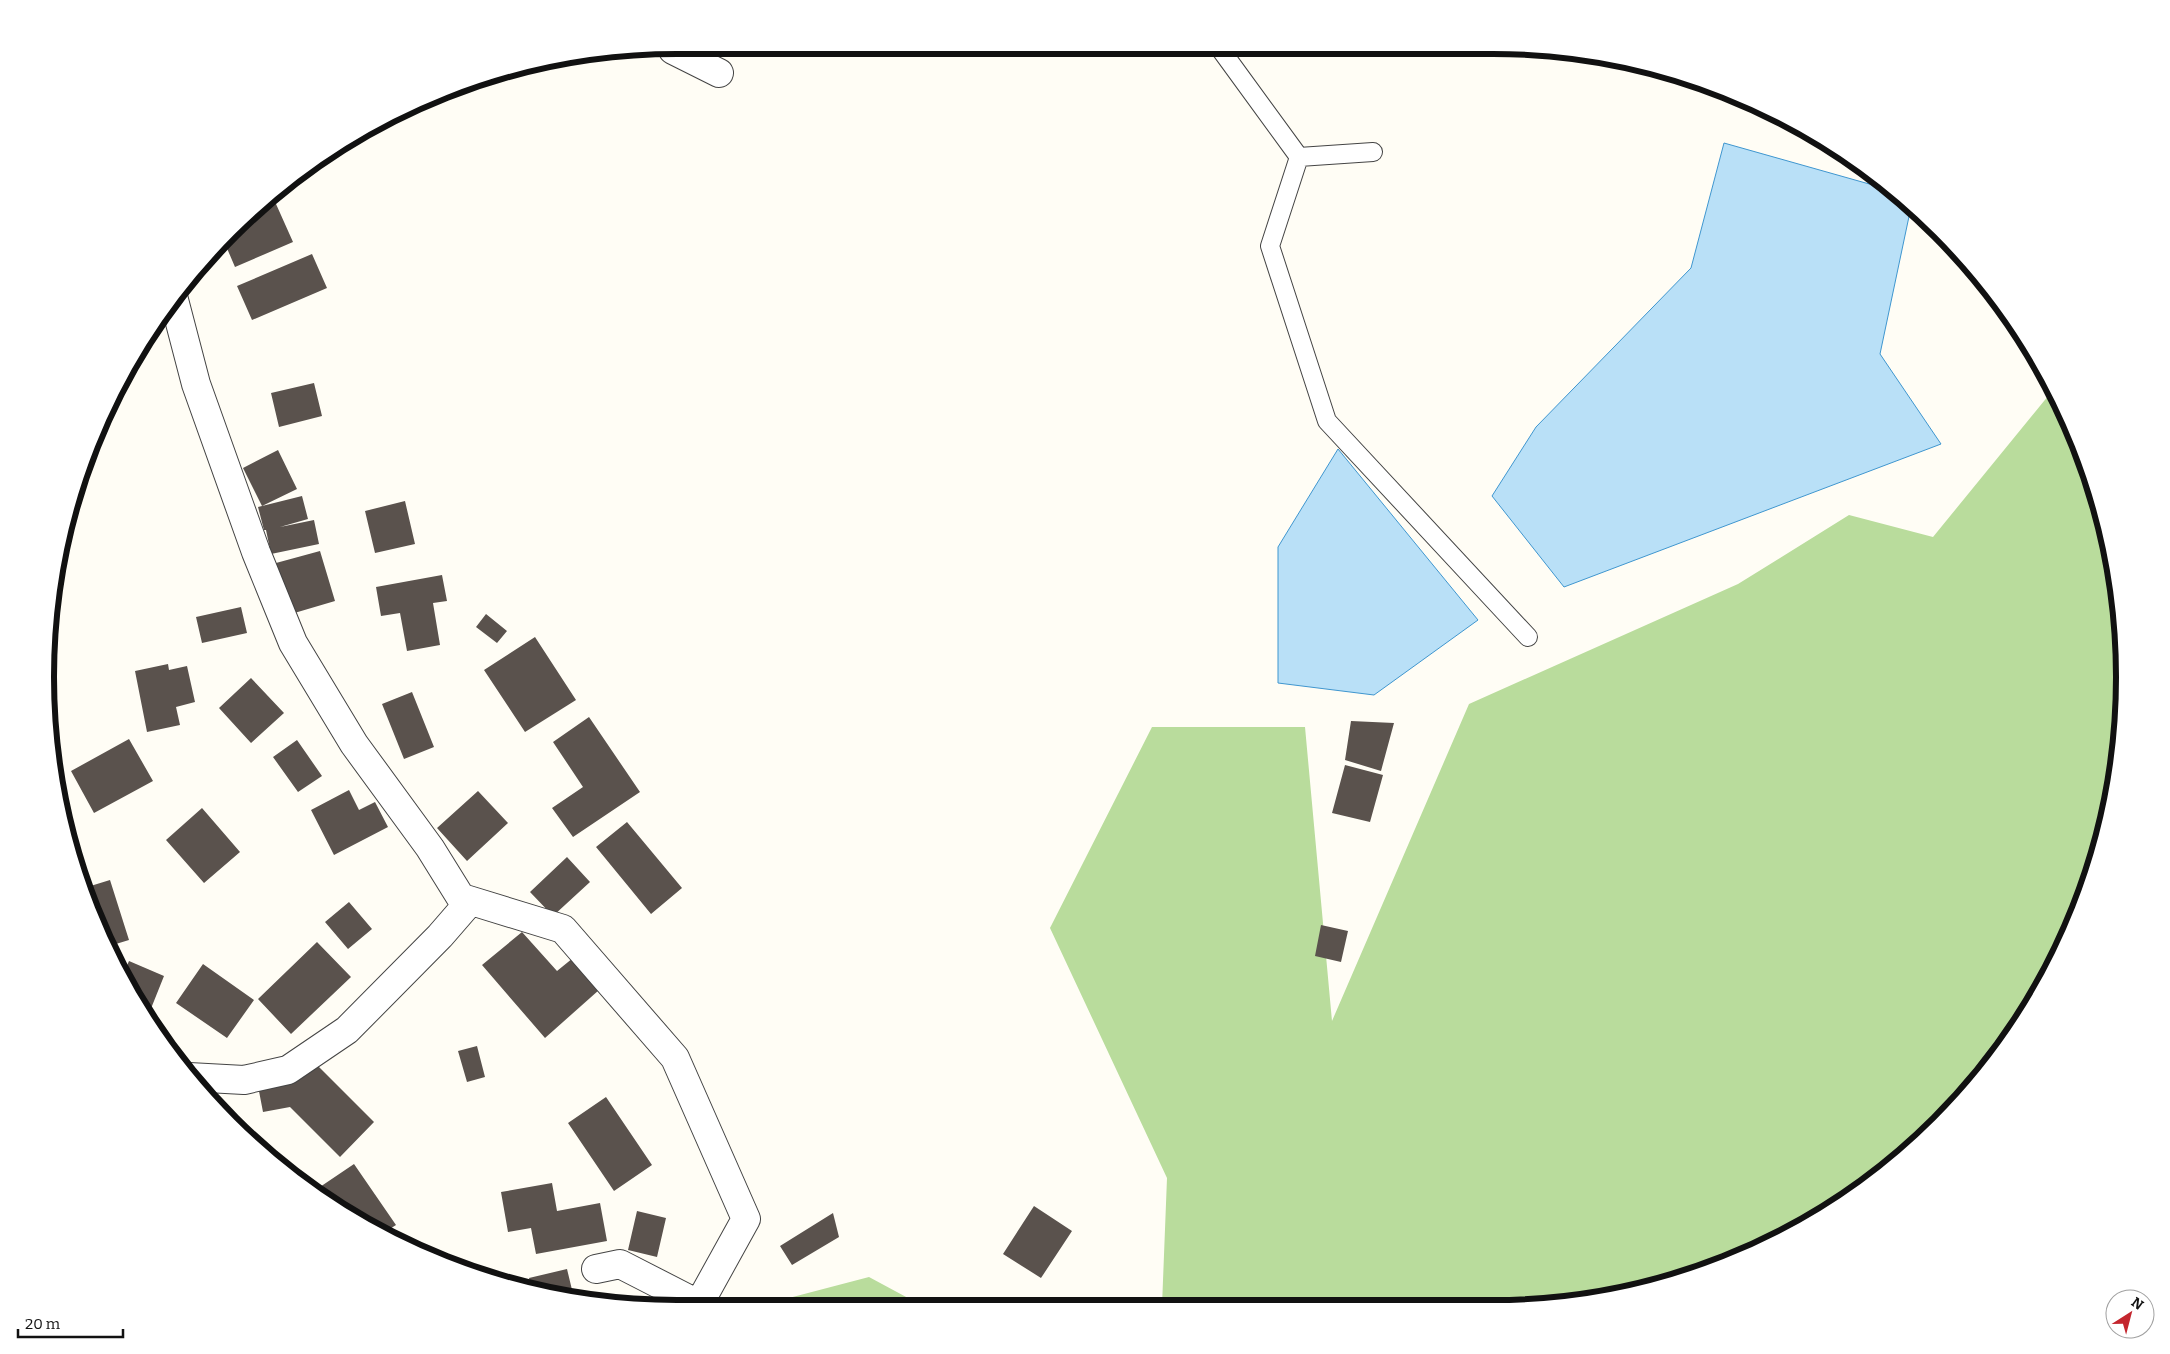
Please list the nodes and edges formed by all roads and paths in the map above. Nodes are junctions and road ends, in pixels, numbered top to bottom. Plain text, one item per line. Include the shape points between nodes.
1 (681, 54) edge
2 (1225, 54) edge
3 (719, 73) dead end
4 (1373, 152) dead end
5 (1298, 157) junction
6 (176, 308) edge
7 (1528, 637) dead end
8 (462, 898) junction
9 (200, 1078) edge
10 (596, 1269) dead end
11 (690, 1300) edge
12 (700, 1300) edge

1 - 3 street
2 - 5 lane
4 - 5 lane
5 - 7 lane via 1270,246 1326,421
6 - 8 street via 196,384 256,552 293,643 354,744 430,848
8 - 9 street via 466,906 440,936 347,1030 288,1070 244,1080
8 - 12 street via 563,930 675,1058 746,1219
10 - 11 street via 620,1264

